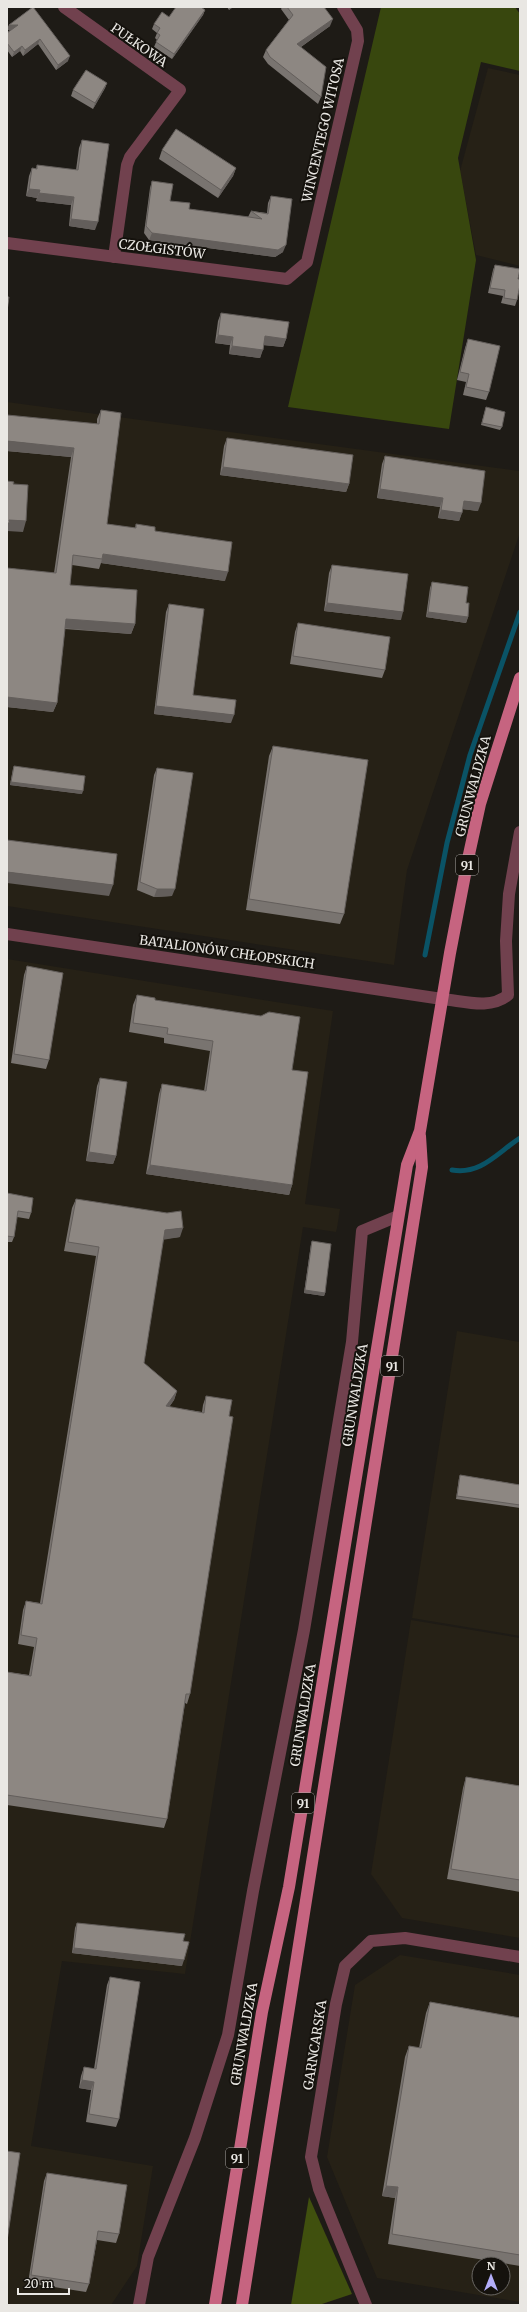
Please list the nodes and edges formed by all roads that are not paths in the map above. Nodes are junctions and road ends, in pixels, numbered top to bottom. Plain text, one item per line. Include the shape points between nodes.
1 (64, 7) edge
2 (343, 7) edge
3 (7, 243) edge
4 (114, 257) junction
5 (307, 262) joint
6 (520, 678) edge
7 (520, 832) edge
8 (7, 934) edge
9 (442, 999) junction
10 (420, 1130) junction
11 (398, 1216) junction
12 (520, 1957) edge
13 (139, 2305) edge
14 (214, 2305) edge
15 (242, 2305) edge
16 (366, 2305) edge

1 - 4 street, PUŁKOWA via 180,90 130,157
2 - 5 street, WINCENTEGO WITOSA via 357,30 358,41
3 - 4 street, CZOŁGISTÓW
4 - 5 street, CZOŁGISTÓW via 287,279
6 - 9 main road, GRUNWALDZKA / 91 via 480,804 458,906
7 - 9 street via 509,894 506,941 508,995 490,1004
8 - 9 street, BATALIONÓW CHŁOPSKICH
9 - 10 main road, GRUNWALDZKA / 91
10 - 11 main road, GRUNWALDZKA / 91 via 407,1165
10 - 15 main road, GRUNWALDZKA / 91 via 422,1167
11 - 13 street via 362,1231 352,1342 310,1591 228,2036 195,2138 148,2257
11 - 14 main road, GRUNWALDZKA / 91 via 301,1815 262,2012
12 - 16 street, GARNCARSKA via 405,1938 371,1941 344,1966 311,2157 319,2189

